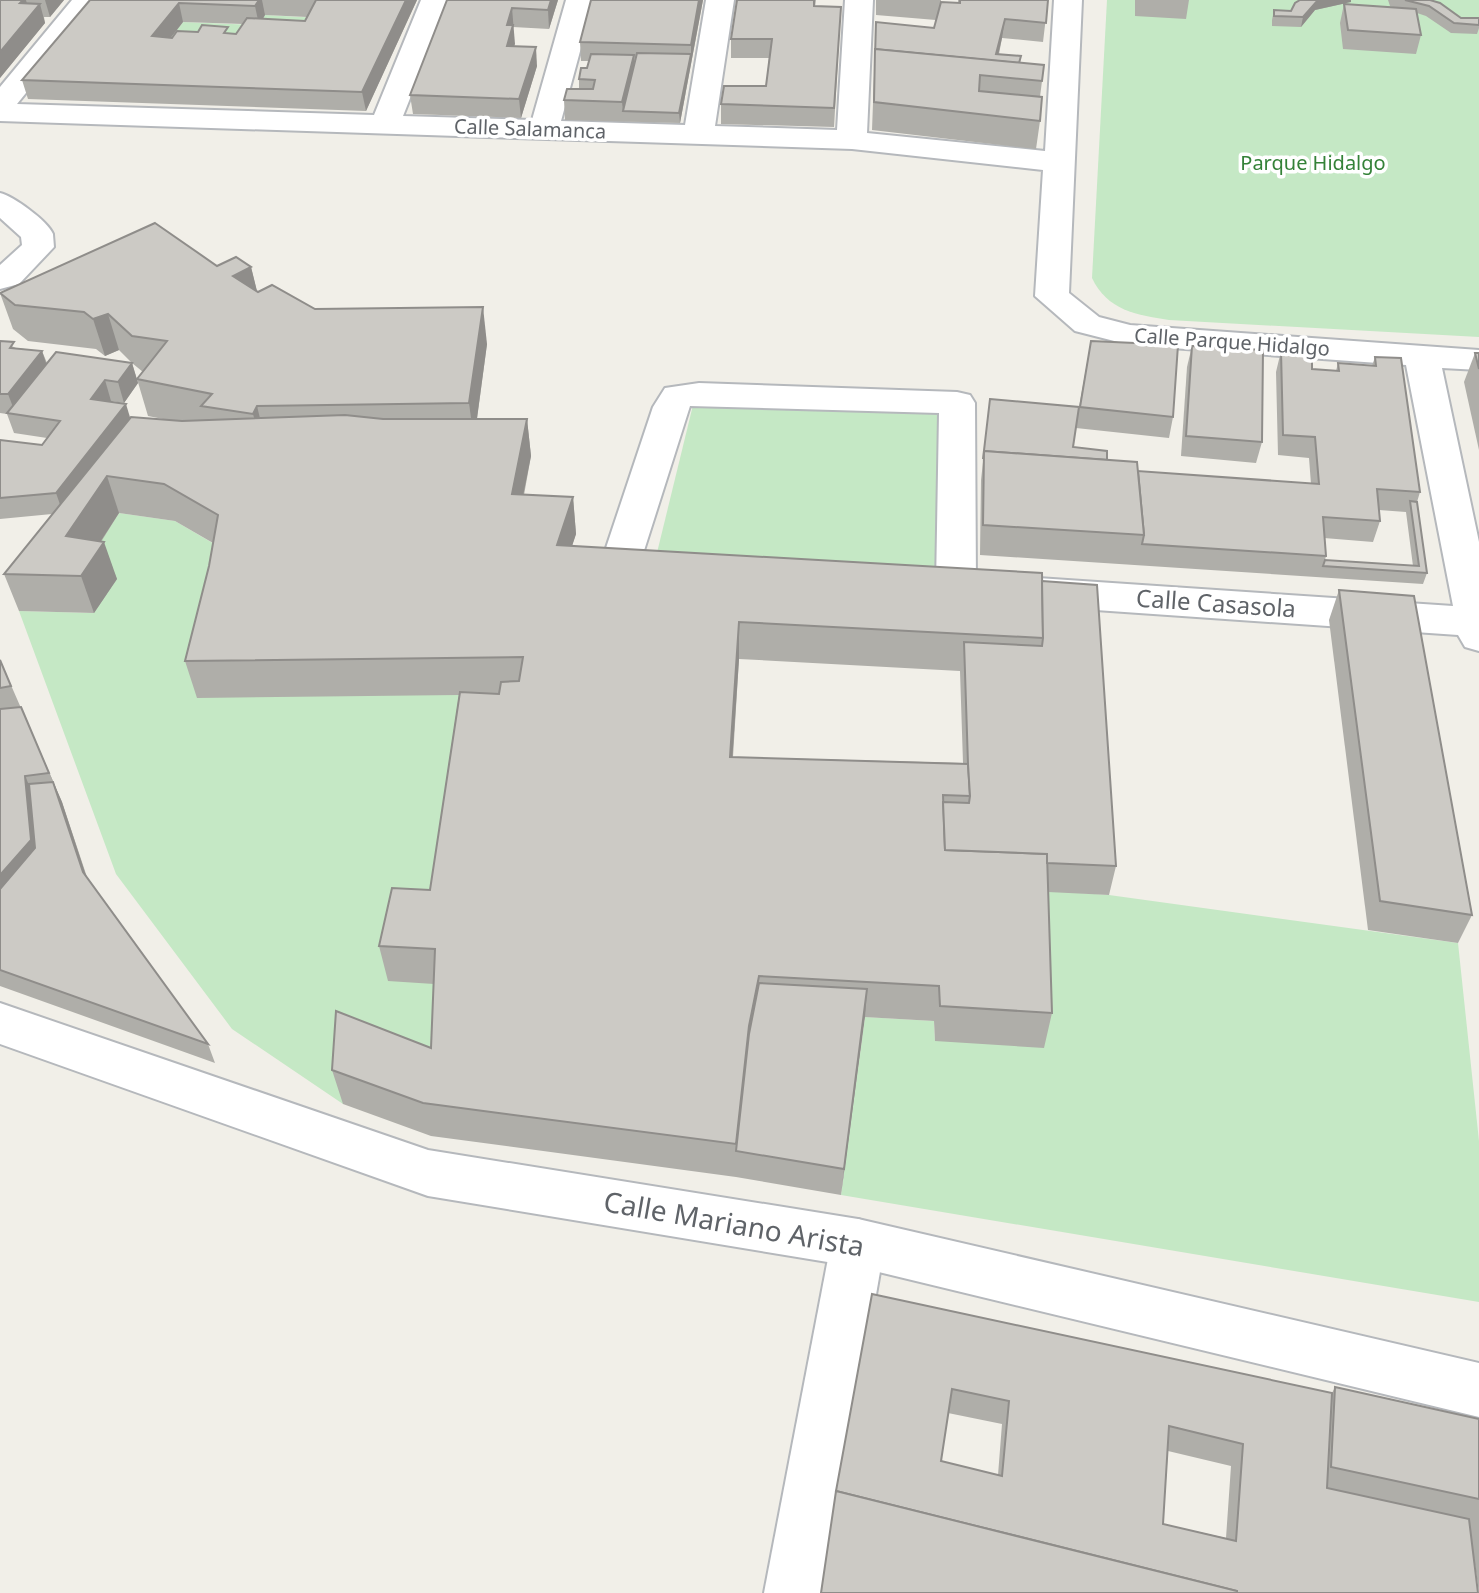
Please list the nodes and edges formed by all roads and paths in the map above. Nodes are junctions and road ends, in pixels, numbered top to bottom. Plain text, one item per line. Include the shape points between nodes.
1 (87, 0) edge
2 (435, 0) edge
3 (580, 0) edge
4 (720, 0) edge
5 (859, 0) edge
6 (1068, 0) edge
7 (0, 109) edge
8 (385, 124) junction
9 (544, 130) junction
10 (699, 135) junction
11 (852, 140) junction
12 (1059, 162) junction
13 (0, 202) edge
14 (0, 279) edge
15 (1422, 356) junction
16 (1479, 360) edge
17 (694, 576) edge
18 (1478, 627) edge
19 (0, 1023) edge
20 (858, 1243) junction
21 (1479, 1390) edge
22 (794, 1593) edge

1 - 7 street
2 - 8 street
3 - 9 street
4 - 10 street
5 - 11 street
6 - 12 street, Calle Parque Hidalgo
7 - 8 street, Calle Salamanca
8 - 9 street, Calle Salamanca
9 - 10 street, Calle Salamanca
10 - 11 street, Calle Salamanca
11 - 12 street, Calle Salamanca
12 - 15 street, Calle Parque Hidalgo via 1052,296 1087,324 1130,335
13 - 14 street via 37,234 38,247
15 - 16 street, Calle Parque Hidalgo
15 - 18 street
17 - 18 street, Calle Casasola via 621,569 678,396 957,403 968,587
19 - 20 street, Calle Mariano Arista via 428,1173
20 - 21 street, Calle Mariano Arista
20 - 22 street

